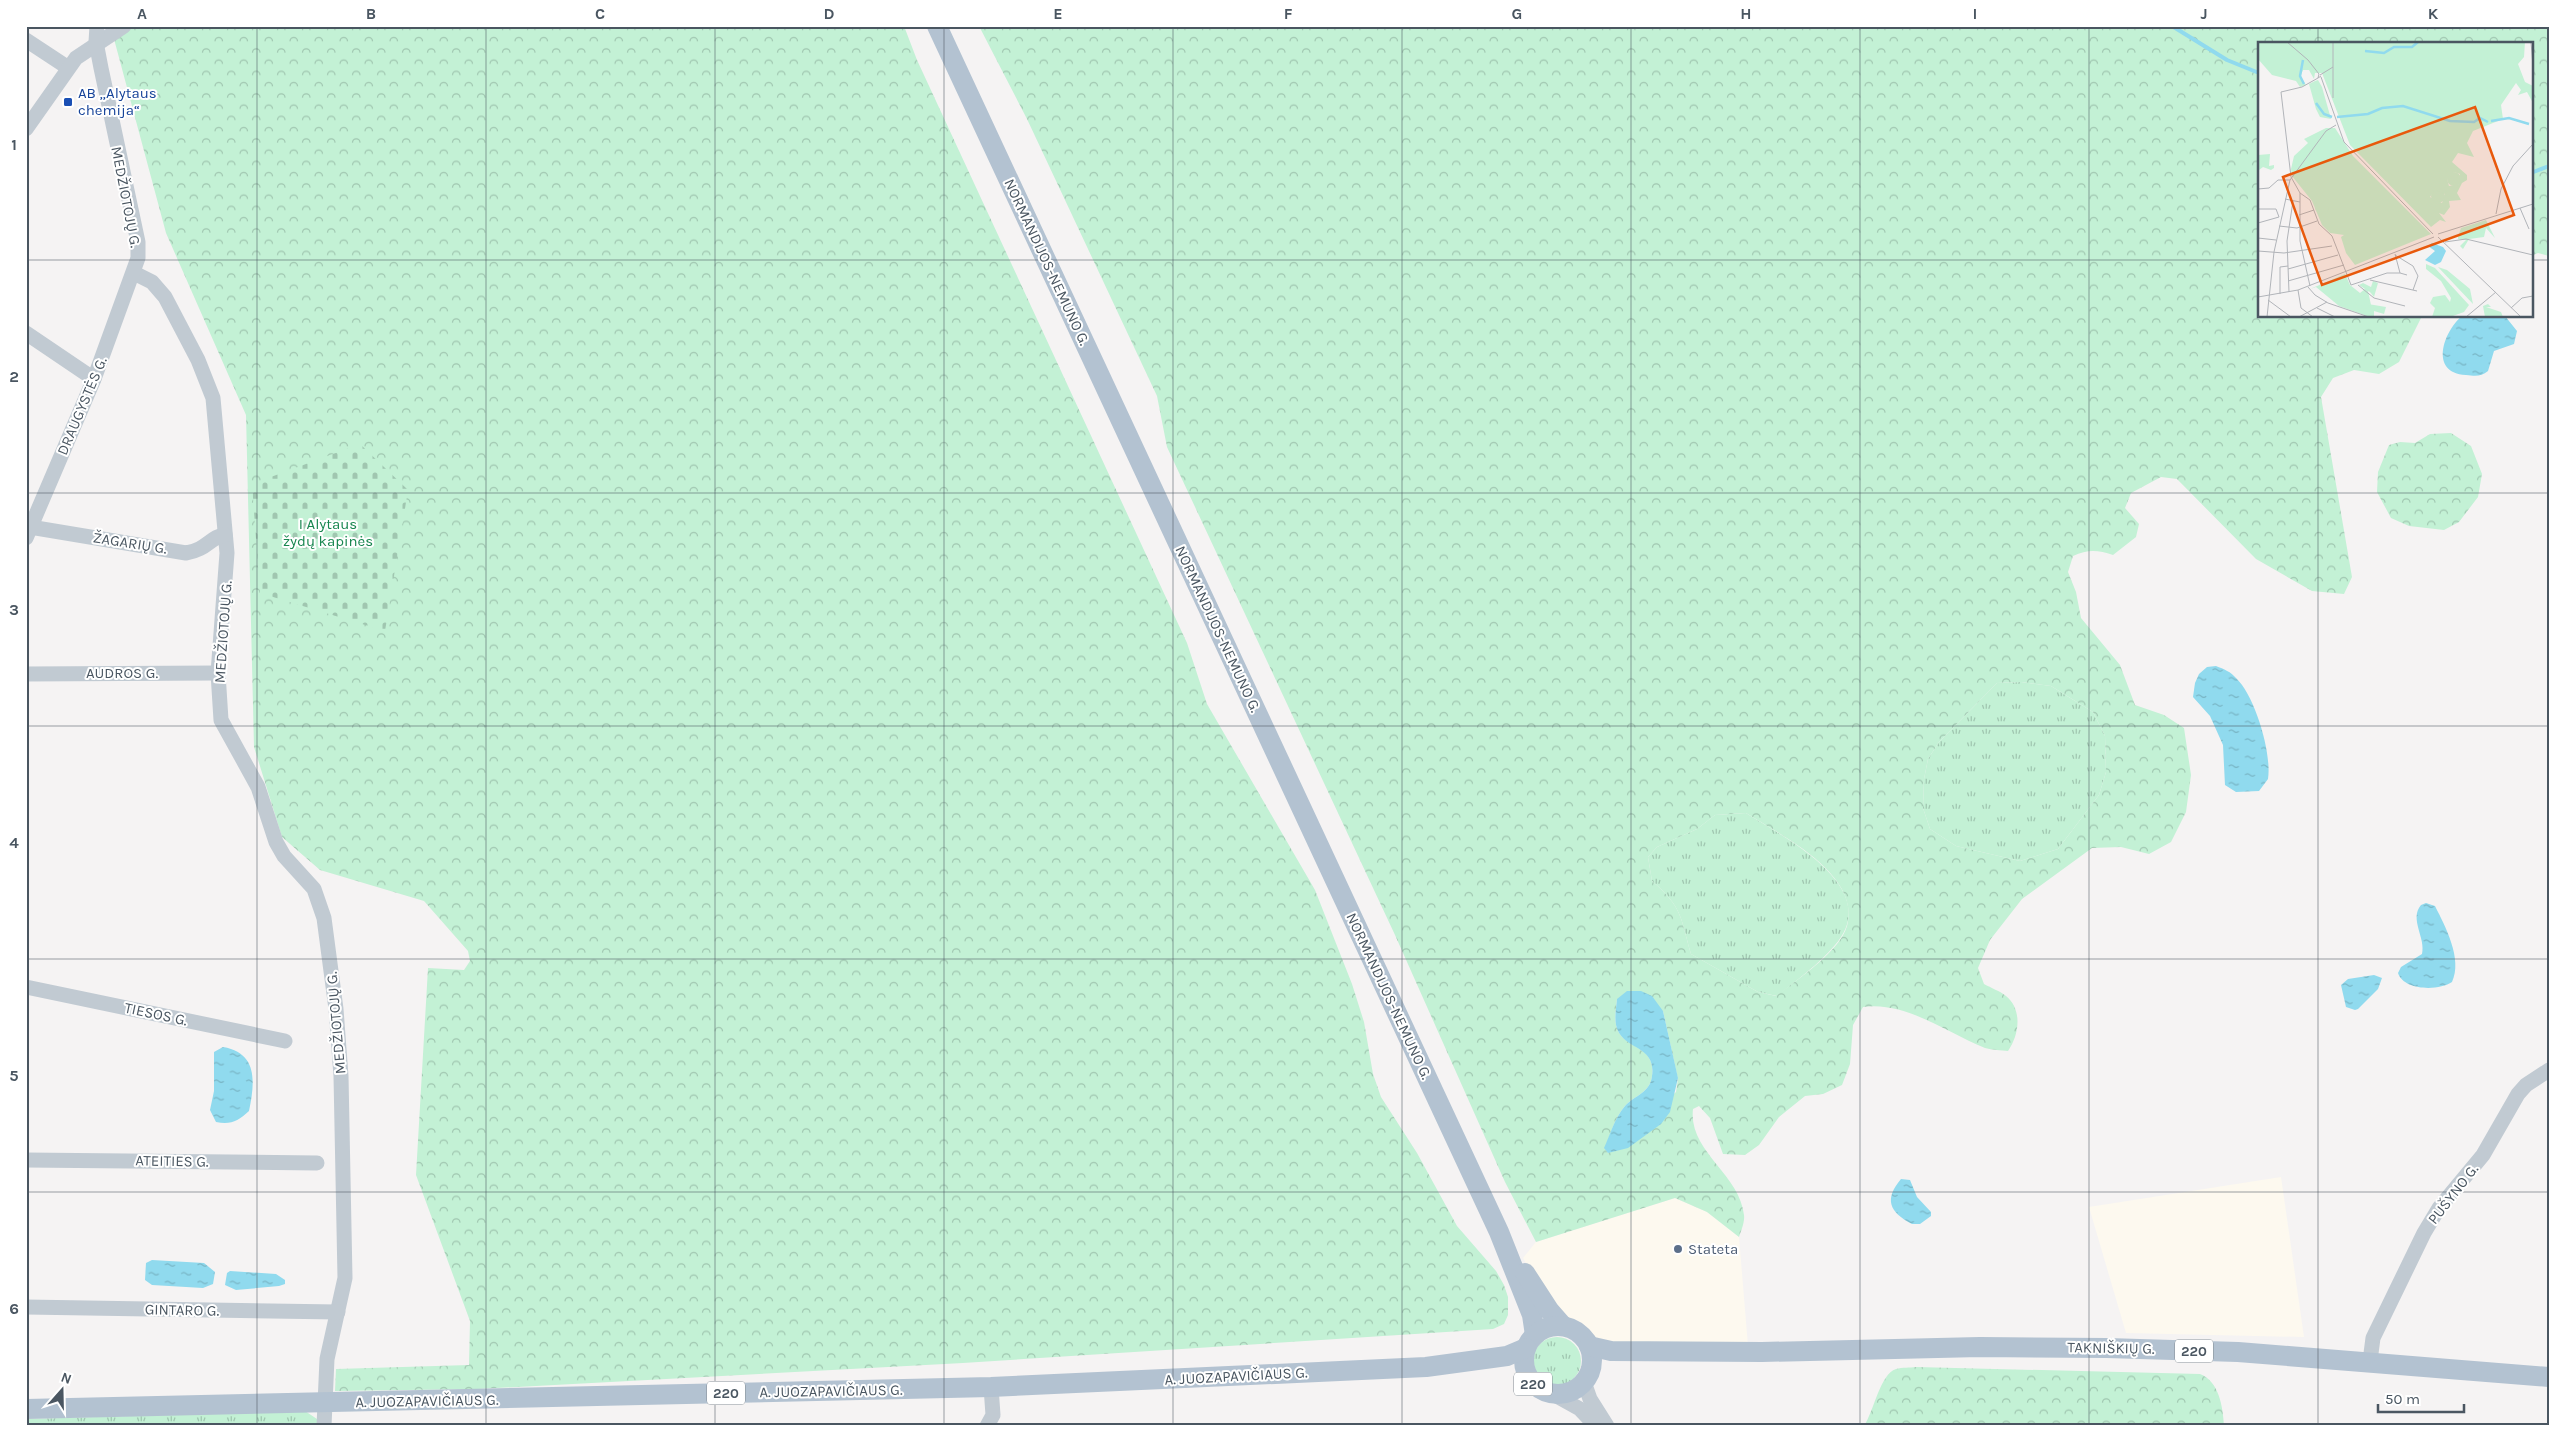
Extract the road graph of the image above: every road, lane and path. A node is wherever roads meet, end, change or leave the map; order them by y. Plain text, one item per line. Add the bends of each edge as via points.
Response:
1 (97, 26) edge
2 (124, 26) edge
3 (937, 26) edge
4 (26, 40) edge
5 (96, 42) junction
6 (67, 67) junction
7 (26, 129) edge
8 (134, 273) junction
9 (26, 333) edge
10 (94, 379) junction
11 (28, 532) edge
12 (225, 535) junction
13 (218, 673) junction
14 (26, 674) edge
15 (26, 987) edge
16 (285, 1041) dead end
17 (2549, 1070) edge
18 (26, 1160) edge
19 (318, 1162) dead end
20 (1499, 1232) junction
21 (26, 1307) edge
22 (338, 1312) junction
23 (1563, 1326) junction
24 (1530, 1342) junction
25 (1589, 1346) junction
26 (1762, 1352) junction
27 (2370, 1361) junction
28 (1426, 1367) junction
29 (1527, 1374) junction
30 (1587, 1377) junction
31 (2549, 1377) edge
32 (991, 1387) junction
33 (1553, 1394) junction
34 (324, 1403) junction
35 (26, 1409) edge
36 (993, 1422) edge
37 (324, 1426) edge
38 (1596, 1426) edge
39 (1607, 1426) edge

1 - 5 street, MEDŽIOTOJŲ G.
2 - 5 street
3 - 20 main road, NORMANDIJOS-NEMUNO G.
4 - 6 street
5 - 6 street
5 - 8 street, MEDŽIOTOJŲ G. via 138,242
6 - 7 street
8 - 10 street, DRAUGYSTĖS G.
8 - 12 street, MEDŽIOTOJŲ G. via 152,282 164,297 182,327 211,390
9 - 10 street
10 - 11 street, DRAUGYSTĖS G.
11 - 12 street, ŽAGARIŲ G. via 186,553 199,551 216,537
12 - 13 street, MEDŽIOTOJŲ G. via 227,574
13 - 14 street, AUDROS G.
13 - 22 street, MEDŽIOTOJŲ G. via 221,720 258,786 276,842 284,856 314,889 324,918 341,1076 345,1278
15 - 16 street, TIESOS G.
17 - 27 street, PUŠYNO G. via 2518,1094 2484,1155 2439,1208 2373,1338
18 - 19 street, ATEITIES G.
20 - 23 main road, NORMANDIJOS-NEMUNO G. via 1548,1310
20 - 24 main road, NORMANDIJOS-NEMUNO G. via 1532,1315
21 - 22 street, GINTARO G.
22 - 34 street, MEDŽIOTOJŲ G. via 327,1359
23 - 24 main road, 220 via 1548,1328
23 - 25 main road via 1574,1330
24 - 28 main road, A. JUOZAPAVIČIAUS G. / 220 via 1507,1356
24 - 29 main road, 220 via 1524,1361
25 - 26 main road, 220 via 1611,1351
25 - 30 main road via 1592,1359
26 - 27 main road, TAKNIŠKIŲ G. / 220 via 2106,1348
26 - 30 main road, 220 via 1689,1360 1610,1362 1600,1365
27 - 31 main road, TAKNIŠKIŲ G. / 220
28 - 29 main road, A. JUOZAPAVIČIAUS G. / 220 via 1507,1370
28 - 32 main road, A. JUOZAPAVIČIAUS G. / 220
29 - 33 main road, 220 via 1537,1387
30 - 33 main road, 220 via 1575,1390
30 - 39 street via 1590,1399
32 - 34 main road, A. JUOZAPAVIČIAUS G. / 220
32 - 36 street
33 - 38 street via 1580,1409
34 - 35 main road, A. JUOZAPAVIČIAUS G. / 220
34 - 37 street, MEDŽIOTOJŲ G.

